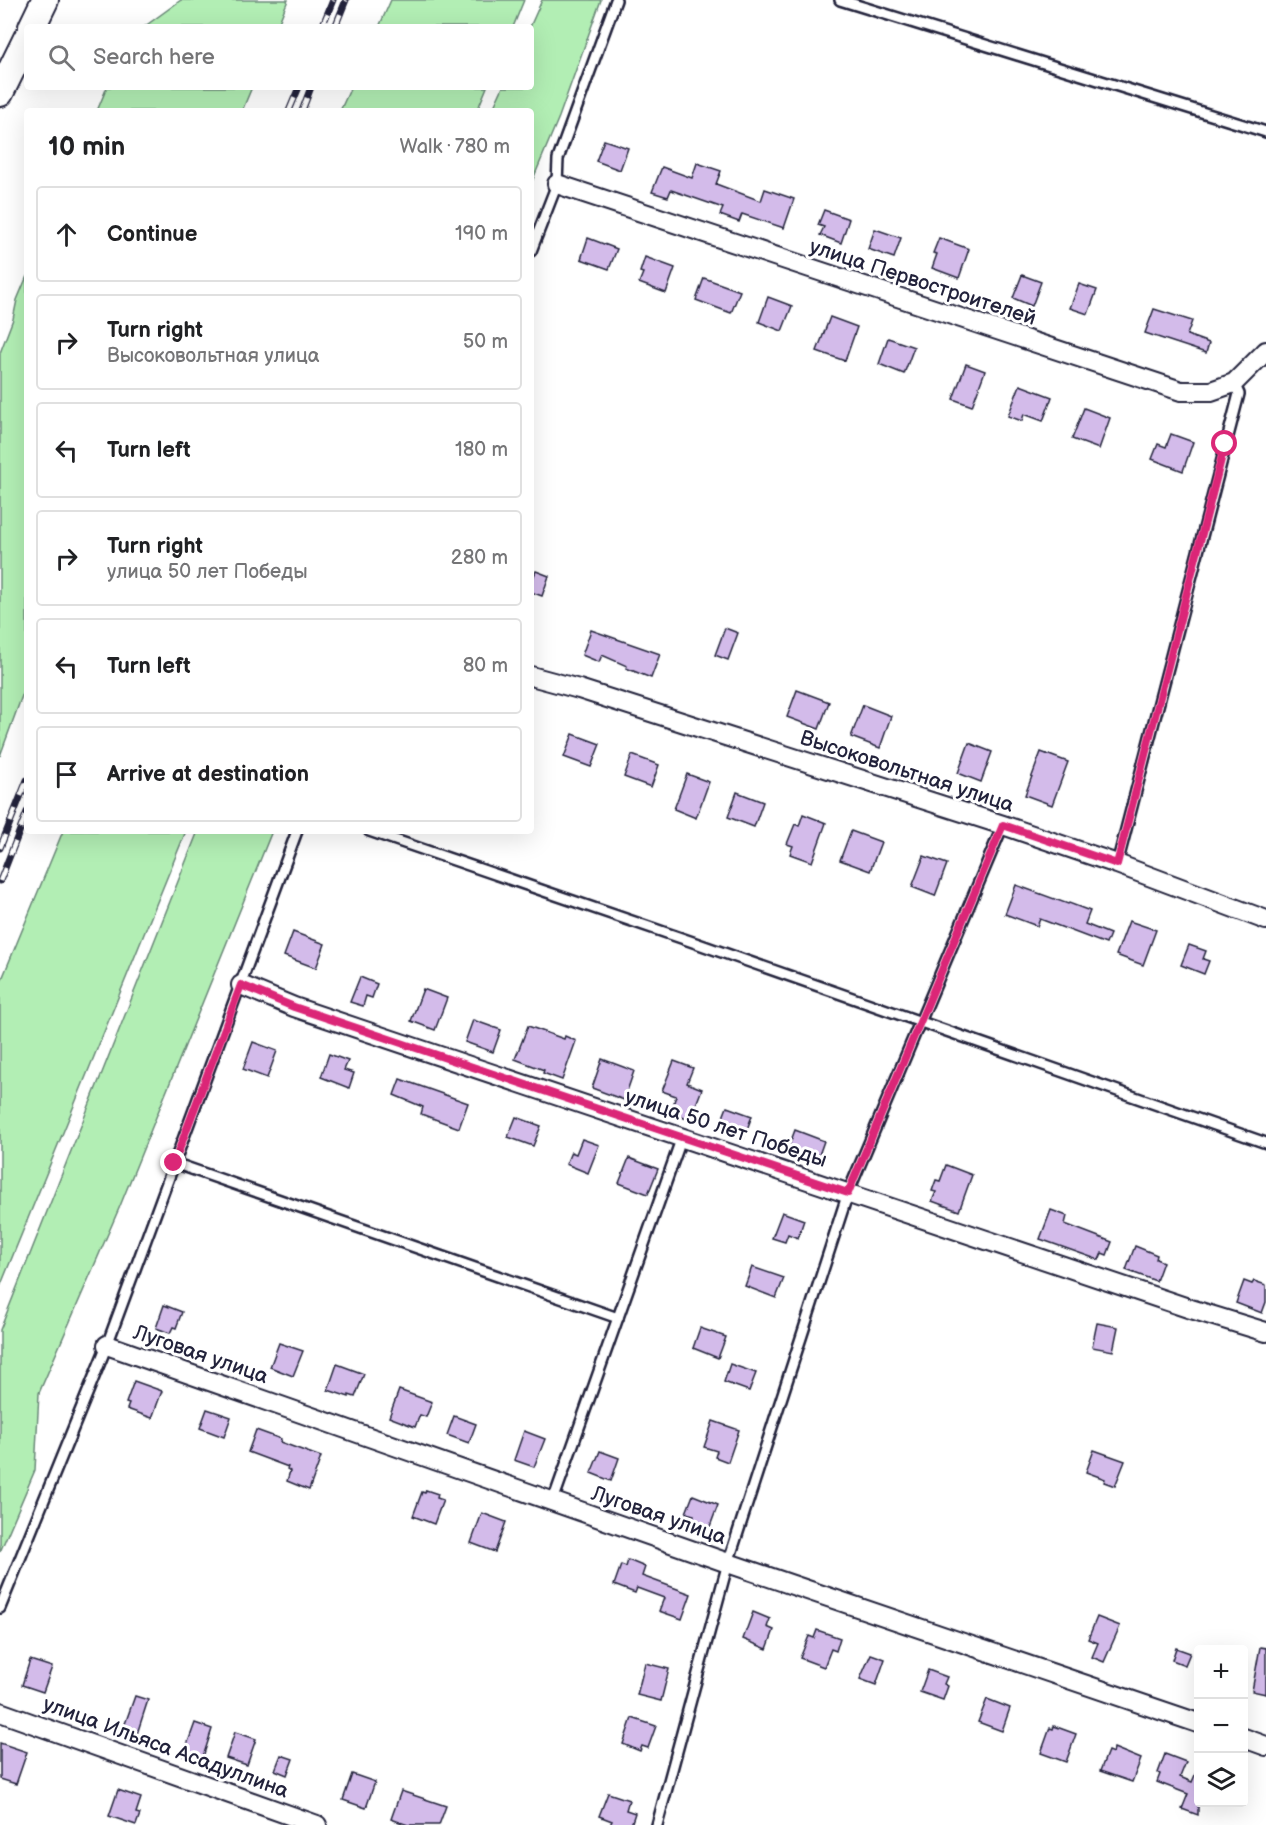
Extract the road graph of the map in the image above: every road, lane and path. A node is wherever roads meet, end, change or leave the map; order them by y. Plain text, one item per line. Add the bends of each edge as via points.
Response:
1 (45, 0) edge
2 (616, 0) edge
3 (840, 0) edge
4 (33, 24) edge
5 (24, 44) edge
6 (0, 93) edge
7 (1266, 132) edge
8 (558, 184) junction
9 (534, 244) edge
10 (1266, 351) edge
11 (1234, 383) junction
12 (534, 677) edge
13 (1003, 825) junction
14 (296, 834) edge
15 (378, 834) edge
16 (1117, 864) junction
17 (1266, 920) edge
18 (241, 985) junction
19 (920, 1022) junction
20 (682, 1137) junction
21 (1266, 1143) edge
22 (174, 1163) junction
23 (848, 1193) junction
24 (618, 1318) junction
25 (1266, 1332) edge
26 (106, 1345) junction
27 (553, 1502) junction
28 (728, 1563) junction
29 (0, 1608) edge
30 (0, 1712) edge
31 (1194, 1722) edge
32 (1248, 1739) edge
33 (1266, 1746) edge
34 (317, 1825) edge
35 (657, 1825) edge

1 - 4 main road
2 - 8 lane via 558,159
3 - 7 lane
5 - 6 main road
8 - 9 lane
8 - 11 street, улица Первостроителей via 1181,391 1211,391
10 - 11 street, улица Первостроителей
11 - 16 lane via 1239,394
12 - 13 street, Высоковольтная улица
13 - 16 street, Высоковольтная улица
13 - 19 lane
14 - 18 lane
15 - 19 lane
16 - 17 street, Высоковольтная улица
18 - 20 street, улица 50 лет Победы via 294,1007
18 - 22 lane
19 - 21 lane
19 - 23 lane
20 - 23 street, улица 50 лет Победы
20 - 24 lane
22 - 24 lane
22 - 26 lane
23 - 25 street, улица 50 лет Победы
23 - 28 lane
24 - 27 lane
26 - 27 street, Луговая улица
26 - 29 lane
27 - 28 street, Луговая улица
28 - 31 street, Луговая улица
28 - 35 lane
30 - 34 street, улица Ильяса Асадуллина
32 - 33 street

